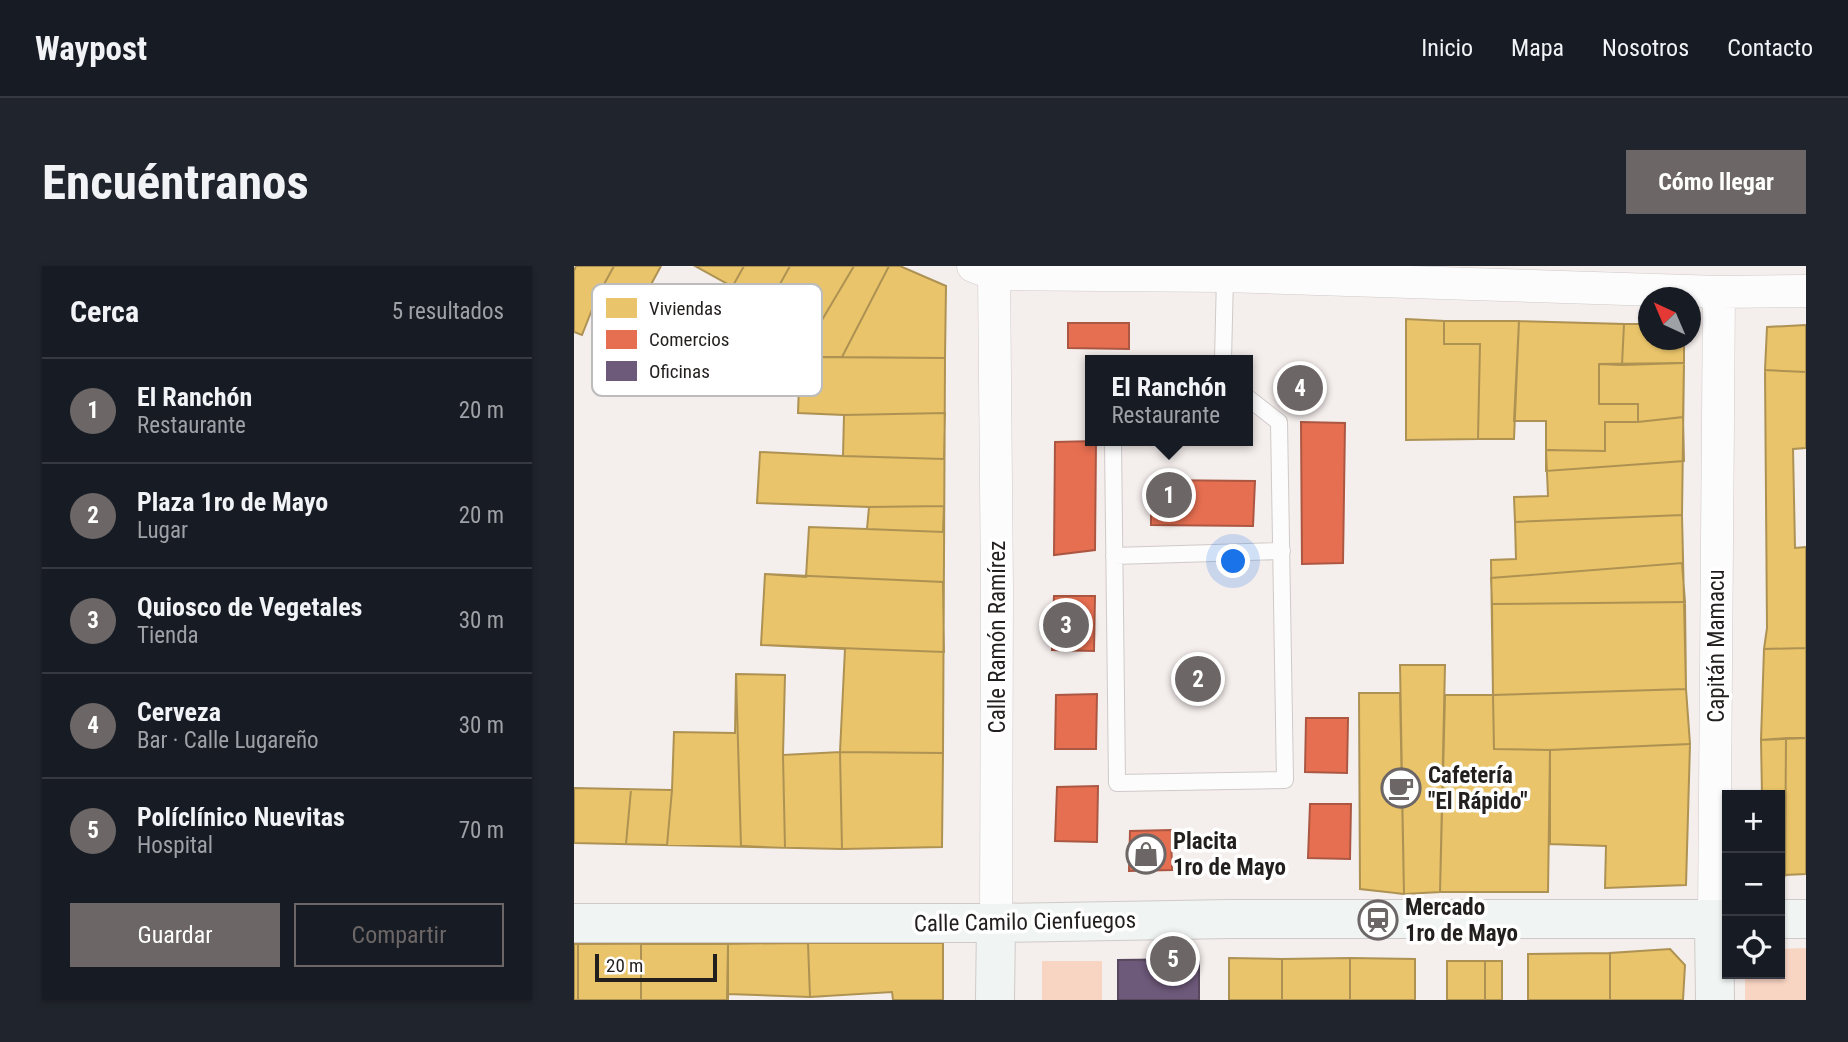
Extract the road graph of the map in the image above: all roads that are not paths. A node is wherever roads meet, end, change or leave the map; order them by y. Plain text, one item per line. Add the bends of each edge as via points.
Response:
1 (983, 270) edge
2 (1225, 276) junction
3 (1806, 291) edge
4 (1719, 292) junction
5 (1223, 355) edge
6 (1253, 402) edge
7 (1113, 446) edge
8 (1282, 551) junction
9 (1114, 556) junction
10 (1721, 919) edge
11 (1785, 919) edge
12 (1806, 919) edge
13 (574, 923) edge
14 (996, 923) junction
15 (995, 1000) edge
16 (1715, 1000) edge

1 - 2 street
1 - 14 street, Calle Ramón Ramírez via 997,589
2 - 4 street
2 - 5 lane
3 - 4 street
4 - 10 street, Capitán Mamacu
6 - 8 lane via 1279,422
7 - 9 lane
8 - 9 lane
8 - 9 lane via 1285,780 1117,783
10 - 14 main road, Calle Camilo Cienfuegos
10 - 16 main road, Capitán Mamacu
11 - 12 main road
13 - 14 main road, Calle Camilo Cienfuegos
14 - 15 main road, Calle Ramón Ramírez

